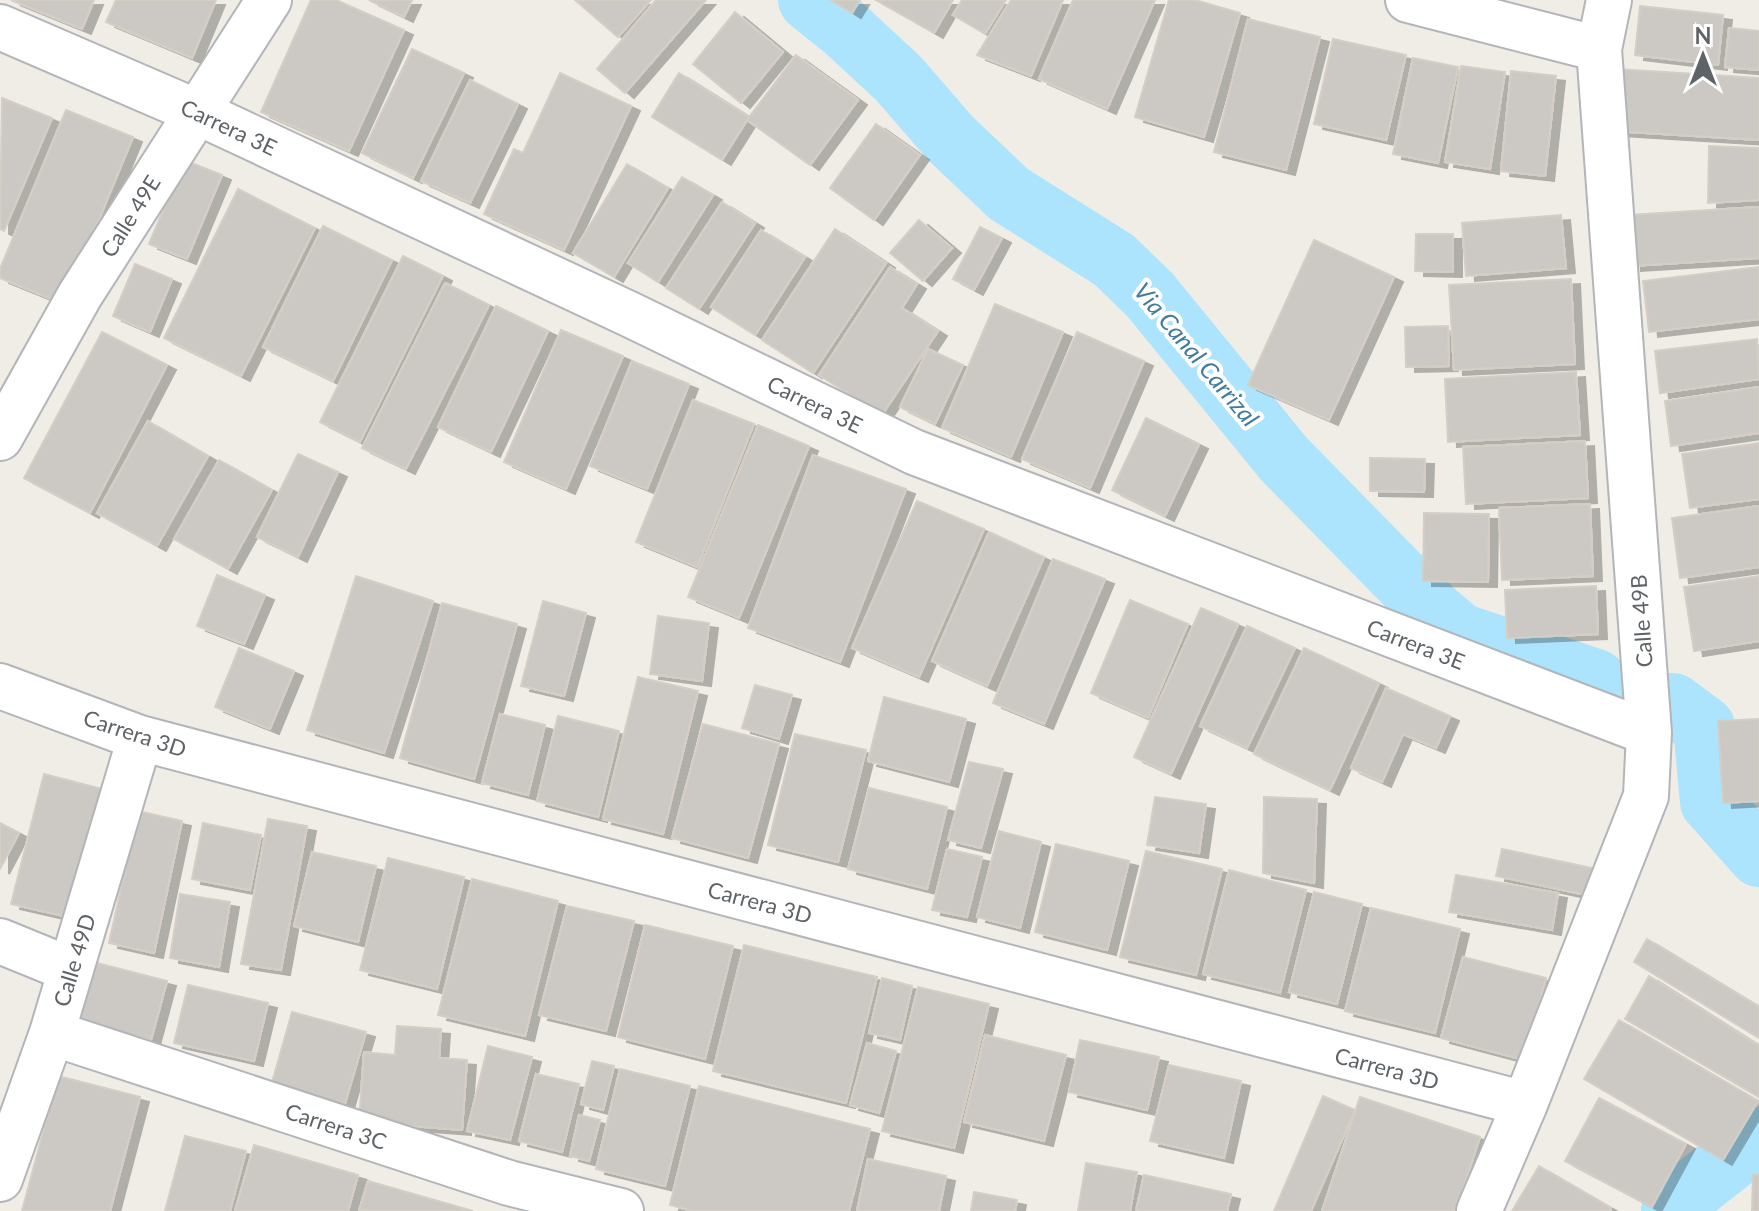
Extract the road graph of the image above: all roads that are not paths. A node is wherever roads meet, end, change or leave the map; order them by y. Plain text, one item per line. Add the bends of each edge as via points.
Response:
1 (269, 0) edge
2 (1408, 0) edge
3 (1609, 0) edge
4 (0, 27) edge
5 (1599, 49) junction
6 (197, 112) junction
7 (0, 438) edge
8 (0, 686) edge
9 (1649, 733) junction
10 (140, 738) junction
11 (0, 941) edge
12 (71, 970) junction
13 (52, 1033) junction
14 (1525, 1104) junction
15 (0, 1179) edge
16 (505, 1197) edge
17 (621, 1211) edge
18 (1479, 1211) edge

1 - 6 street, Calle 49E
2 - 5 street
3 - 5 street, Calle 49B
4 - 6 street, Carrera 3E
5 - 9 street, Calle 49B
6 - 7 street, Calle 49E via 80,295
6 - 9 street, Carrera 3E via 914,452
8 - 10 street, Carrera 3D
9 - 14 street, Calle 49B via 1646,796
10 - 12 street, Calle 49D
10 - 14 street, Carrera 3D
11 - 12 street
12 - 13 street, Calle 49D
13 - 15 street, Calle 49D
13 - 16 street, Carrera 3C
14 - 18 street, Calle 49B
16 - 17 street, Carrera 3C

